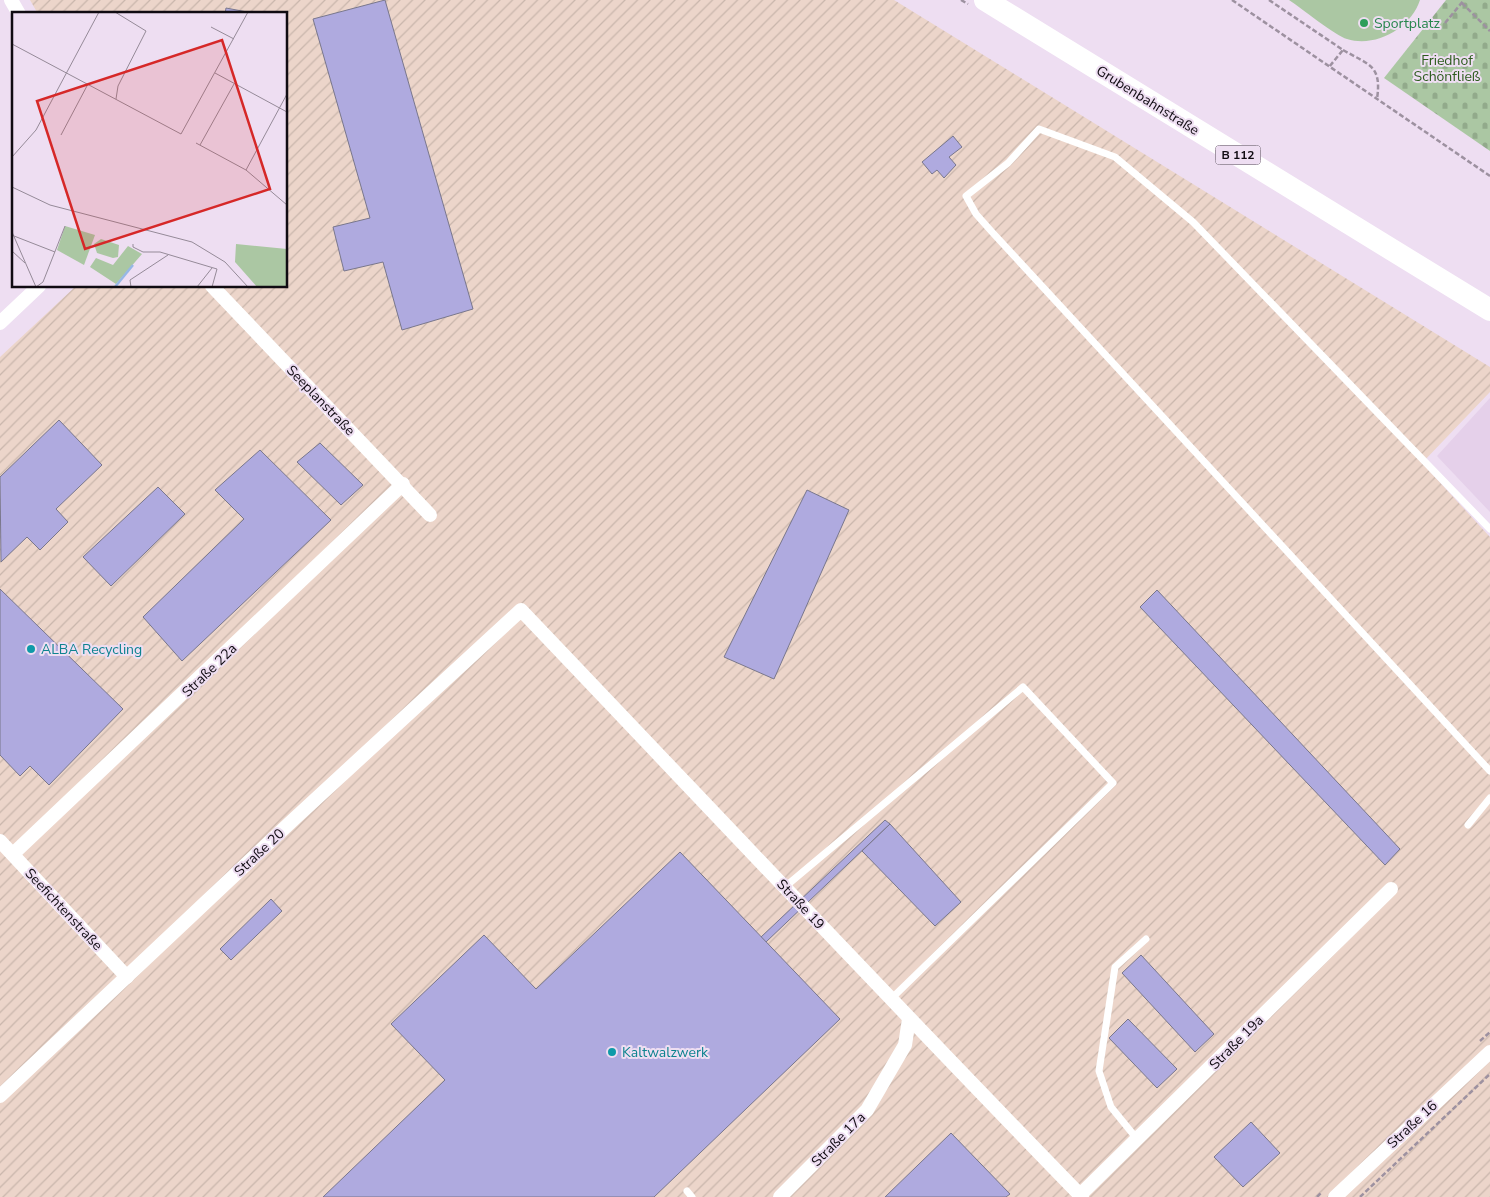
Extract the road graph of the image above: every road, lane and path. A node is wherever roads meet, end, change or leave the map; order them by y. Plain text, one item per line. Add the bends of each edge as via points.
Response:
1 (11, 0) edge
2 (985, 0) edge
3 (1232, 0) edge
4 (1269, 0) edge
5 (1463, 1) edge
6 (18, 12) edge
7 (1445, 23) dead end
8 (1490, 31) edge
9 (1343, 50) junction
10 (1329, 67) junction
11 (1377, 100) junction
12 (1490, 176) edge
13 (37, 288) edge
14 (214, 288) edge
15 (1490, 310) edge
16 (0, 323) edge
17 (403, 484) junction
18 (430, 514) dead end
19 (1490, 530) edge
20 (521, 610) joint
21 (1490, 771) edge
22 (1490, 798) edge
23 (1468, 825) dead end
24 (0, 841) edge
25 (13, 854) junction
26 (786, 886) junction
27 (1391, 889) dead end
28 (1146, 939) dead end
29 (127, 977) junction
30 (891, 999) junction
31 (909, 1019) junction
32 (1490, 1032) edge
33 (1484, 1038) dead end
34 (1490, 1052) edge
35 (1490, 1074) edge
36 (0, 1096) edge
37 (1137, 1139) junction
38 (1081, 1196) edge
39 (780, 1197) edge
40 (1335, 1197) edge
41 (1360, 1197) edge

1 - 6 street
2 - 15 main road, Grubenbahnstraße / B 112
3 - 10 path
4 - 9 path
5 - 7 path
5 - 8 path
9 - 10 path
9 - 11 path via 1378,73
10 - 11 path
11 - 12 path
13 - 16 street
14 - 17 street, Seeplanstraße
17 - 18 street, Seeplanstraße
17 - 25 street, Straße 22a
19 - 21 lane via 1193,222 1115,158 1039,129 1008,163 966,196 992,232
20 - 26 street, Straße 19
20 - 29 street, Straße 20
22 - 23 lane
24 - 25 street, Seefichtenstraße
25 - 29 street, Seefichtenstraße
26 - 30 street, Straße 19
26 - 30 lane via 1023,687 1113,783
27 - 37 street, Straße 19a
28 - 37 lane via 1115,967 1099,1070 1111,1107
29 - 36 street, Straße 20
30 - 31 street, Straße 19
31 - 38 street, Straße 19
31 - 39 street, Straße 17a via 905,1045 867,1110
32 - 33 path
34 - 40 street, Straße 16
35 - 41 path
37 - 38 street, Straße 19a

